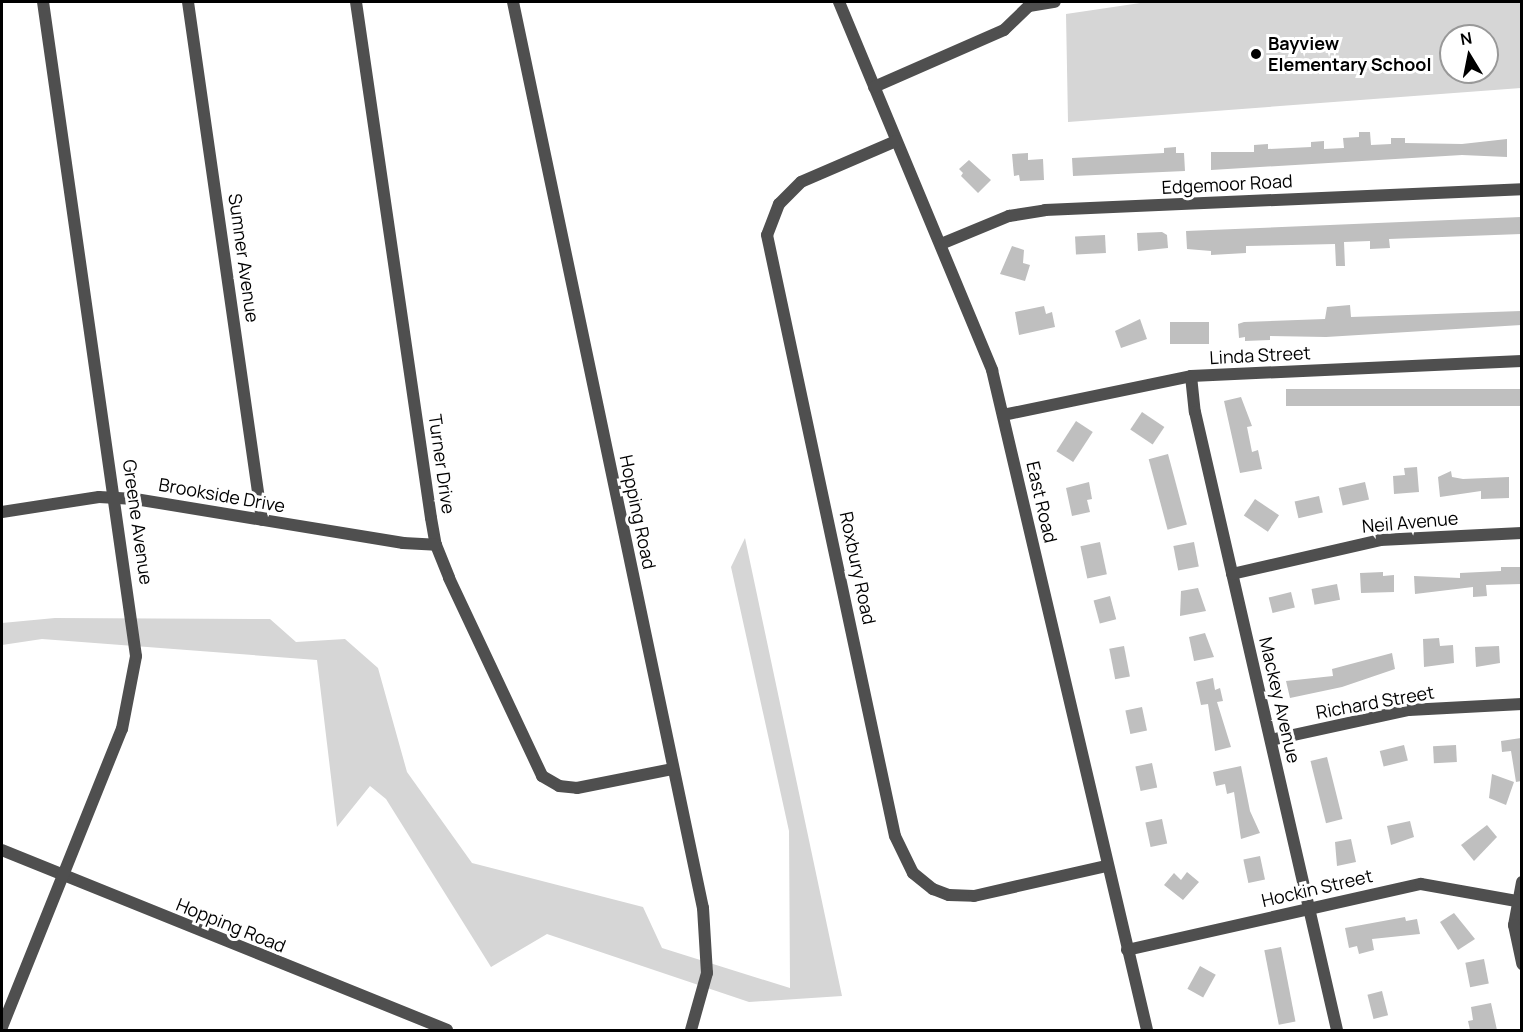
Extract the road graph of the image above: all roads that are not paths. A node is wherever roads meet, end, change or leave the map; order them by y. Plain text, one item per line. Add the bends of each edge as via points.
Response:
1 (43, 2) edge
2 (188, 2) edge
3 (356, 2) edge
4 (513, 2) edge
5 (839, 2) edge
6 (1055, 2) edge
7 (874, 87) junction
8 (896, 141) junction
9 (1521, 189) edge
10 (941, 244) junction
11 (1521, 361) edge
12 (1191, 376) junction
13 (1003, 415) junction
14 (116, 498) junction
15 (2, 512) edge
16 (262, 520) junction
17 (1521, 533) edge
18 (436, 545) junction
19 (1232, 574) junction
20 (1521, 704) edge
21 (1271, 740) junction
22 (673, 769) junction
23 (2, 850) edge
24 (1106, 866) junction
25 (63, 875) junction
26 (1521, 882) edge
27 (1516, 902) junction
28 (1309, 908) junction
29 (1127, 950) junction
30 (1521, 964) edge
31 (2, 1027) edge
32 (447, 1030) edge
33 (691, 1030) edge
34 (1146, 1030) edge
35 (1337, 1030) edge

1 - 14 street, Greene Avenue
2 - 16 street, Sumner Avenue
3 - 18 street, Turner Drive
4 - 22 street, Hopping Road
5 - 7 street, East Road
6 - 7 street via 1037,3 1004,30
7 - 8 street, East Road
8 - 10 street, East Road
8 - 24 street, Roxbury Road via 801,182 779,204 767,235 895,836 914,873 933,889 949,895 974,896
9 - 10 street, Edgemoor Road via 1045,210 1009,216
10 - 13 street, East Road via 992,370
11 - 12 street, Linda Street
12 - 13 street, Linda Street
12 - 19 street, Mackey Avenue via 1195,412
13 - 24 street, East Road
14 - 15 street, Brookside Drive
14 - 16 street, Brookside Drive
14 - 25 street, Greene Avenue via 136,634 133,683 122,729
16 - 18 street, Brookside Drive
17 - 19 street, Neil Avenue via 1380,540
18 - 22 street, Turner Drive via 542,776 559,786 577,788
19 - 21 street, Mackey Avenue
20 - 21 street, Richard Street via 1409,710
21 - 28 street, Mackey Avenue
22 - 33 street, Hopping Road via 703,908 708,952 703,992
23 - 25 street, Hopping Road
24 - 29 street, East Road
25 - 31 street, Greene Avenue
25 - 32 street, Hopping Road
26 - 27 street
27 - 28 street, Hockin Street via 1421,884
27 - 30 street via 1514,925
28 - 29 street, Hockin Street
28 - 35 street, Mackey Avenue
29 - 34 street, East Road

